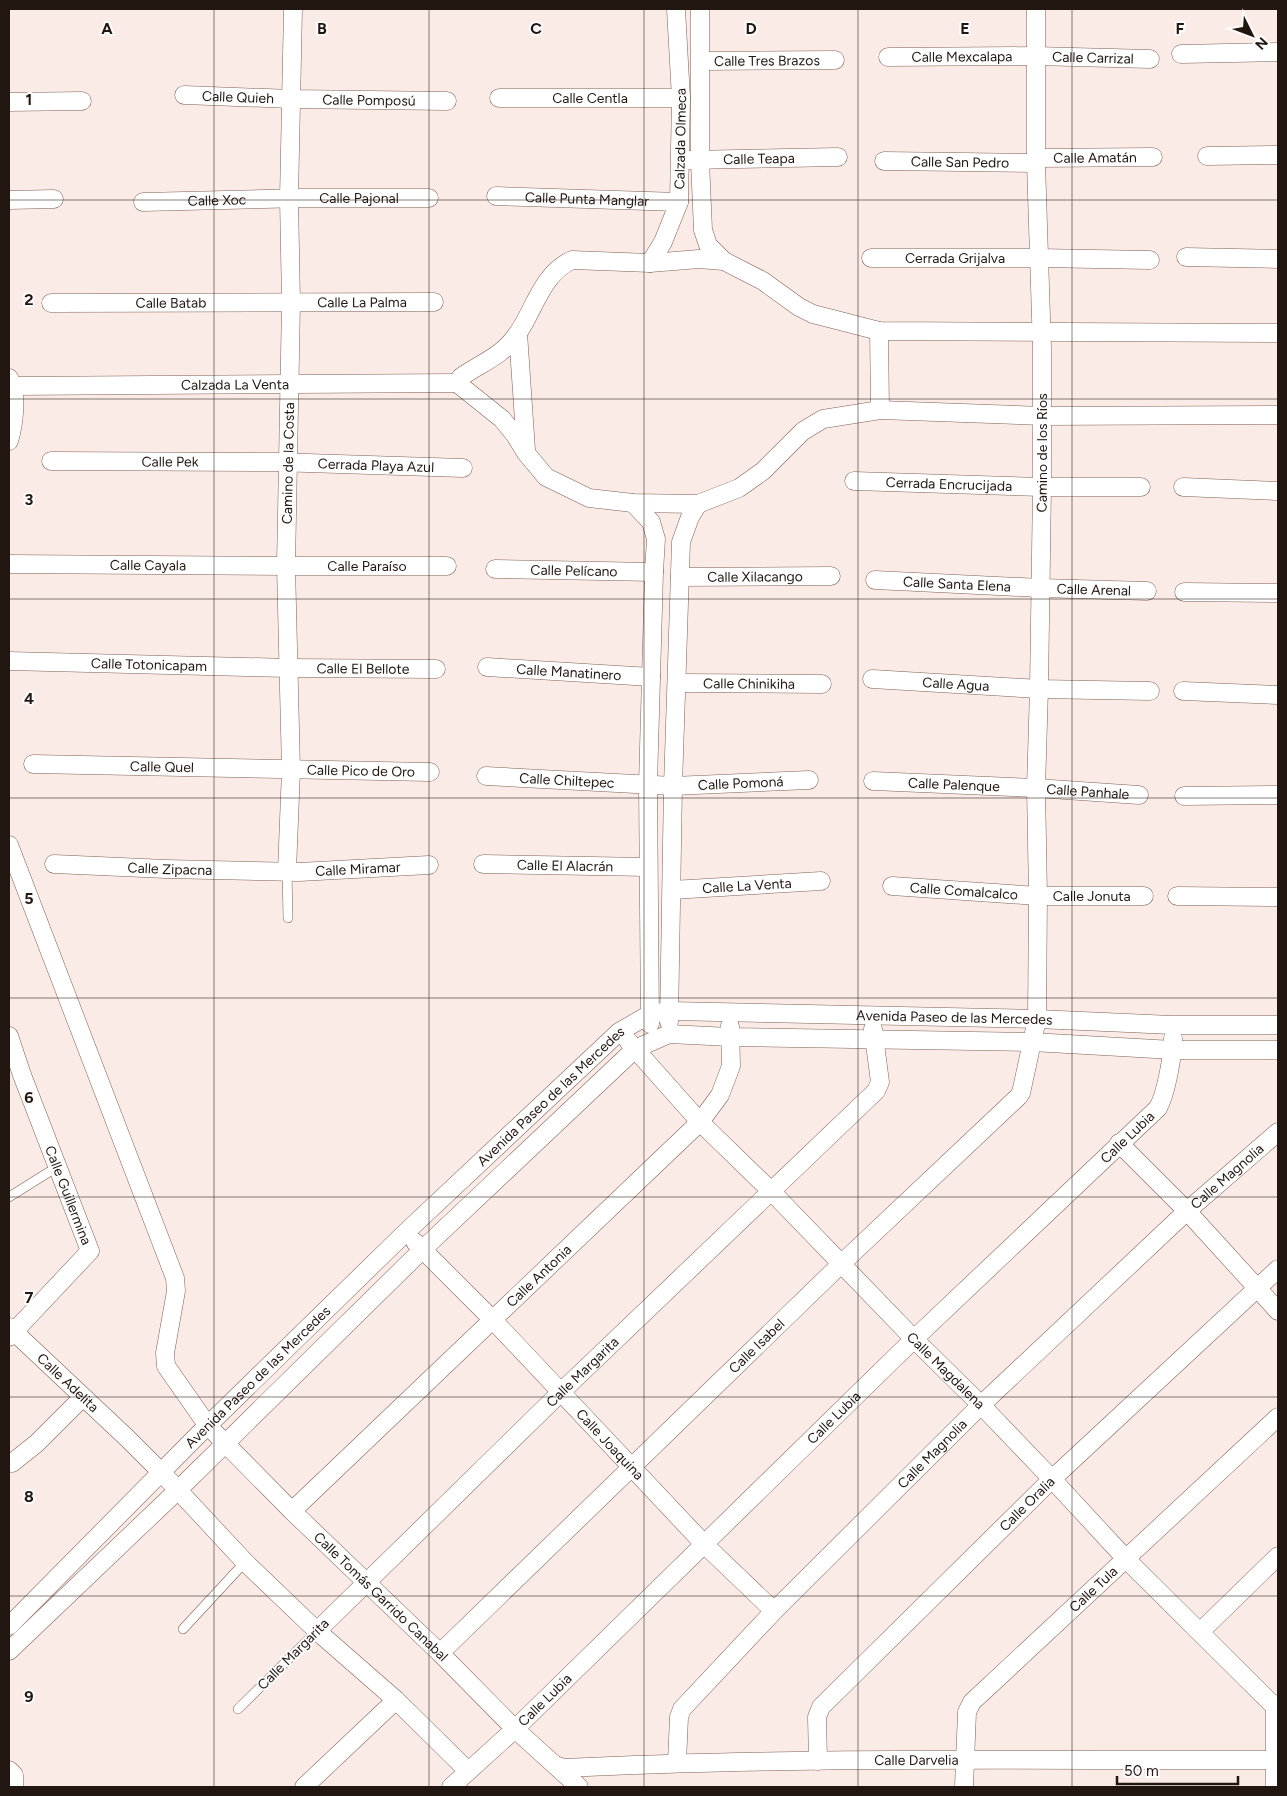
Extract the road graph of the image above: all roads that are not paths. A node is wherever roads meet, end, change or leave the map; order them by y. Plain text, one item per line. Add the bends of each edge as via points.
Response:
1 (293, 9) edge
2 (676, 9) edge
3 (700, 9) edge
4 (1036, 9) edge
5 (1278, 52) edge
6 (1180, 54) dead end
7 (1036, 56) junction
8 (888, 57) dead end
9 (1150, 59) dead end
10 (834, 60) dead end
11 (701, 61) junction
12 (184, 95) dead end
13 (499, 98) dead end
14 (681, 98) junction
15 (292, 99) junction
16 (82, 101) dead end
17 (447, 101) dead end
18 (9, 102) edge
19 (1278, 155) edge
20 (1207, 156) dead end
21 (838, 157) dead end
22 (1152, 157) dead end
23 (680, 160) junction
24 (700, 160) junction
25 (1036, 160) junction
26 (884, 161) dead end
27 (496, 196) dead end
28 (289, 198) junction
29 (429, 198) dead end
30 (54, 199) dead end
31 (9, 200) edge
32 (143, 202) dead end
33 (679, 202) junction
34 (1186, 257) dead end
35 (871, 258) dead end
36 (1039, 258) junction
37 (1278, 259) edge
38 (1150, 260) dead end
39 (724, 261) junction
40 (650, 263) junction
41 (434, 302) dead end
42 (51, 303) dead end
43 (291, 303) junction
44 (879, 331) junction
45 (1042, 332) junction
46 (518, 333) junction
47 (1278, 333) edge
48 (11, 382) edge
49 (458, 383) junction
50 (289, 385) junction
51 (880, 410) junction
52 (1278, 415) edge
53 (1042, 416) junction
54 (9, 441) edge
55 (526, 453) junction
56 (51, 462) dead end
57 (288, 462) junction
58 (463, 468) dead end
59 (854, 482) dead end
60 (1042, 487) junction
61 (1141, 487) dead end
62 (1183, 487) dead end
63 (1278, 491) edge
64 (633, 503) junction
65 (698, 504) junction
66 (9, 564) edge
67 (286, 566) junction
68 (447, 566) dead end
69 (495, 569) dead end
70 (654, 572) junction
71 (831, 576) dead end
72 (680, 577) junction
73 (875, 580) dead end
74 (1040, 588) junction
75 (1147, 591) dead end
76 (1184, 592) dead end
77 (1278, 593) edge
78 (9, 662) edge
79 (487, 667) dead end
80 (289, 668) junction
81 (436, 669) dead end
82 (651, 677) junction
83 (872, 679) dead end
84 (678, 683) junction
85 (822, 684) dead end
86 (1039, 689) junction
87 (1183, 690) dead end
88 (1150, 691) dead end
89 (1278, 695) edge
90 (33, 764) dead end
91 (291, 770) junction
92 (430, 772) dead end
93 (486, 776) dead end
94 (809, 780) dead end
95 (872, 781) dead end
96 (648, 784) junction
97 (673, 786) junction
98 (1036, 788) junction
99 (1139, 795) dead end
100 (1278, 795) edge
101 (1184, 796) dead end
102 (9, 845) edge
103 (54, 864) dead end
104 (429, 864) dead end
105 (483, 864) dead end
106 (648, 868) junction
107 (287, 871) junction
108 (821, 881) dead end
109 (892, 886) dead end
110 (672, 890) junction
111 (1038, 896) junction
112 (1144, 896) dead end
113 (1177, 896) dead end
114 (1278, 897) edge
115 (288, 918) dead end
116 (670, 1011) junction
117 (730, 1013) junction
118 (650, 1014) junction
119 (871, 1016) junction
120 (1036, 1019) junction
121 (1172, 1025) junction
122 (1278, 1025) edge
123 (619, 1032) junction
124 (669, 1034) junction
125 (9, 1036) edge
126 (730, 1037) junction
127 (874, 1039) junction
128 (650, 1041) junction
129 (1032, 1042) junction
130 (635, 1048) junction
131 (1173, 1050) junction
132 (1278, 1050) edge
133 (15, 1078) edge
134 (700, 1122) junction
135 (1278, 1132) edge
136 (1119, 1143) junction
137 (57, 1167) junction
138 (771, 1191) junction
139 (9, 1197) edge
140 (1187, 1211) junction
141 (405, 1233) junction
142 (422, 1250) junction
143 (841, 1264) junction
144 (1278, 1269) edge
145 (1258, 1289) junction
146 (1278, 1311) edge
147 (492, 1319) junction
148 (10, 1332) edge
149 (914, 1339) junction
150 (560, 1393) junction
151 (82, 1398) junction
152 (981, 1406) junction
153 (1278, 1417) edge
154 (208, 1426) junction
155 (226, 1444) junction
156 (12, 1463) dead end
157 (633, 1467) junction
158 (162, 1472) junction
159 (1052, 1479) junction
160 (178, 1490) junction
161 (292, 1511) junction
162 (705, 1545) junction
163 (1278, 1556) edge
164 (1126, 1559) junction
165 (245, 1562) junction
166 (366, 1582) junction
167 (774, 1610) junction
168 (9, 1626) edge
169 (183, 1628) dead end
170 (317, 1631) junction
171 (1200, 1632) junction
172 (9, 1652) edge
173 (440, 1653) junction
174 (396, 1700) junction
175 (1277, 1705) edge
176 (238, 1709) dead end
177 (514, 1729) junction
178 (964, 1759) junction
179 (1276, 1760) edge
180 (818, 1761) junction
181 (677, 1762) junction
182 (555, 1765) junction
183 (468, 1771) junction
184 (304, 1787) edge
185 (451, 1787) edge
186 (579, 1787) edge
187 (964, 1787) edge
188 (1275, 1787) edge

1 - 15 street, Camino de la Costa
2 - 14 street, Calzada Olmeca
3 - 11 street
4 - 7 street, Camino de los Ríos
5 - 6 street
7 - 8 street, Calle Mexcalapa
7 - 9 street, Calle Carrizal
7 - 25 street, Camino de los Ríos
10 - 11 street, Calle Tres Brazos
11 - 24 street
12 - 15 street, Calle Quieh
13 - 14 street, Calle Centla
14 - 23 street, Calzada Olmeca
15 - 17 street, Calle Pomposú
15 - 28 street, Camino de la Costa
16 - 18 street
19 - 20 street
21 - 24 street, Calle Teapa
22 - 25 street, Calle Amatán
23 - 24 street, Calle Teapa
23 - 33 street, Calzada Olmeca
24 - 39 street via 703,230 708,245
25 - 26 street, Calle San Pedro
25 - 36 street, Camino de los Ríos
27 - 33 street, Calle Punta Manglar
28 - 29 street, Calle Pajonal
28 - 32 street, Calle Xoc
28 - 43 street, Camino de la Costa
30 - 31 street
33 - 40 street, Calzada Olmeca
34 - 37 street
35 - 36 street, Cerrada Grijalva
36 - 38 street, Cerrada Grijalva
36 - 45 street, Camino de los Ríos
39 - 40 street via 699,259
39 - 44 street via 756,276 813,314
40 - 46 street via 572,260 561,265 550,276
41 - 43 street, Calle La Palma
42 - 43 street, Calle Batab
43 - 50 street, Camino de la Costa
44 - 45 street
44 - 51 street
45 - 47 street
45 - 53 street, Camino de los Ríos
46 - 49 street via 497,356 461,377
46 - 55 street
48 - 50 street, Calzada La Venta
48 - 54 street via 13,428
49 - 50 street, Calzada La Venta
49 - 55 street via 502,419
50 - 57 street, Camino de la Costa
51 - 53 street
51 - 65 street via 824,418 802,431 763,471 739,488
52 - 53 street
53 - 60 street, Camino de los Ríos
55 - 64 street via 546,477 589,498
56 - 57 street, Calle Pek
57 - 58 street, Cerrada Playa Azul
57 - 67 street, Camino de la Costa
59 - 60 street, Cerrada Encrucijada
60 - 61 street, Cerrada Encrucijada
60 - 74 street, Camino de los Ríos
62 - 63 street
64 - 65 street
64 - 70 street via 651,522 656,539
65 - 72 street via 681,542
66 - 67 street, Calle Cayala
67 - 68 street, Calle Paraíso
67 - 80 street, Camino de la Costa
69 - 70 street, Calle Pelícano
70 - 82 street
71 - 72 street, Calle Xilacango
72 - 84 street
73 - 74 street, Calle Santa Elena
74 - 75 street, Calle Arenal
74 - 86 street, Camino de los Ríos
76 - 77 street
78 - 80 street, Calle Totonicapam
79 - 82 street, Calle Manatinero
80 - 81 street, Calle El Bellote
80 - 91 street, Camino de la Costa
82 - 96 street
83 - 86 street, Calle Agua
84 - 85 street, Calle Chinikiha
84 - 97 street
86 - 88 street, Calle Agua
86 - 98 street, Camino de los Ríos
87 - 89 street
90 - 91 street, Calle Quel
91 - 92 street, Calle Pico de Oro
91 - 107 street, Camino de la Costa
93 - 96 street, Calle Chiltepec
94 - 97 street, Calle Pomoná
95 - 98 street, Calle Palenque
96 - 97 street, Calle Chiltepec
96 - 106 street
97 - 110 street
98 - 99 street, Calle Panhale
98 - 111 street, Camino de los Ríos
100 - 101 street
102 - 154 street, Calle Tomás Garrido Canabal via 175,1278 166,1366
103 - 107 street, Calle Zipacna
104 - 107 street, Calle Miramar
105 - 106 street, Calle El Alacrán
106 - 118 street
107 - 115 lane, Camino de la Costa
108 - 110 street, Calle La Venta
109 - 111 street, Calle Comalcalco
110 - 116 street
111 - 112 street, Calle Jonuta
111 - 120 street, Camino de los Ríos
113 - 114 street
116 - 117 street, Avenida Paseo de las Mercedes
116 - 118 street, Avenida Paseo de las Mercedes
116 - 124 street
117 - 119 street, Avenida Paseo de las Mercedes
117 - 126 street, Calle Antonia
118 - 123 street, Avenida Paseo de las Mercedes
118 - 128 street
119 - 120 street, Avenida Paseo de las Mercedes
119 - 127 street, Calle Margarita
120 - 121 street, Avenida Paseo de las Mercedes
120 - 129 street, Calle Isabel
121 - 122 street, Avenida Paseo de las Mercedes
121 - 131 street, Calle Lubia
123 - 130 street, Calle Magdalena
123 - 141 street, Avenida Paseo de las Mercedes
124 - 126 street, Avenida Paseo de las Mercedes
124 - 128 street, Avenida Paseo de las Mercedes
125 - 133 street, Calle Guillermina
126 - 127 street, Avenida Paseo de las Mercedes
126 - 134 street, Calle Antonia via 731,1066 720,1095
127 - 129 street, Avenida Paseo de las Mercedes
127 - 138 street, Calle Margarita via 880,1082 876,1091
128 - 130 street, Avenida Paseo de las Mercedes
129 - 131 street, Avenida Paseo de las Mercedes
129 - 143 street, Calle Isabel via 1018,1098
130 - 134 street, Calle Magdalena
130 - 142 street, Avenida Paseo de las Mercedes
131 - 132 street, Avenida Paseo de las Mercedes
131 - 136 street, Calle Lubia via 1158,1108
133 - 137 street, Calle Guillermina
134 - 138 street, Calle Magdalena
134 - 147 street, Calle Antonia
135 - 140 street, Calle Magnolia
136 - 140 street
136 - 149 street, Calle Lubia
137 - 139 lane
137 - 148 street, Calle Guillermina via 90,1250
138 - 143 street, Calle Magdalena
138 - 150 street, Calle Margarita
140 - 145 street
140 - 152 street, Calle Magnolia
141 - 142 street, Calle Joaquina
141 - 154 street, Avenida Paseo de las Mercedes
142 - 147 street, Calle Joaquina
142 - 155 street, Avenida Paseo de las Mercedes
143 - 149 street, Calle Magdalena
143 - 157 street, Calle Isabel
144 - 145 street, Calle Oralia
145 - 146 street
145 - 159 street, Calle Oralia
147 - 150 street, Calle Joaquina
147 - 161 street, Calle Antonia
148 - 151 street, Calle Adelita
149 - 152 street, Calle Magdalena
149 - 162 street, Calle Lubia
150 - 157 street, Calle Joaquina
150 - 166 street, Calle Margarita
151 - 156 street
151 - 158 street, Calle Adelita
152 - 159 street, Calle Magdalena
152 - 167 street, Calle Magnolia
153 - 164 street, Calle Tula
154 - 155 street, Calle Tomás Garrido Canabal
154 - 158 street, Avenida Paseo de las Mercedes
155 - 160 street, Avenida Paseo de las Mercedes
155 - 161 street, Calle Tomás Garrido Canabal
157 - 162 street, Calle Joaquina
157 - 173 street, Calle Isabel
158 - 160 street
158 - 168 street, Avenida Paseo de las Mercedes
159 - 164 street, Calle Magdalena
159 - 180 street, Calle Oralia via 821,1707 817,1717
160 - 165 street
160 - 172 street, Avenida Paseo de las Mercedes
161 - 166 street, Calle Tomás Garrido Canabal
162 - 167 street, Calle Joaquina
162 - 177 street, Calle Lubia
163 - 171 street
164 - 171 street, Calle Magdalena
164 - 178 street, Calle Tula via 972,1702 967,1712
165 - 169 lane
165 - 170 street
166 - 170 street, Calle Margarita
166 - 173 street, Calle Tomás Garrido Canabal
167 - 181 street, Calle Magnolia via 682,1709
170 - 174 street
170 - 176 lane, Calle Margarita
171 - 175 street, Calle Magdalena
173 - 177 street, Calle Tomás Garrido Canabal
174 - 183 street
174 - 184 street
175 - 179 street
177 - 182 street, Calle Tomás Garrido Canabal
177 - 183 street, Calle Lubia
178 - 179 street, Calle Darvelia
178 - 180 street, Calle Darvelia
178 - 187 street, Calle Tula
179 - 188 street
180 - 181 street, Calle Darvelia
181 - 182 street, Calle Darvelia via 564,1768
182 - 186 street, Calle Tomás Garrido Canabal
183 - 185 street, Calle Lubia

